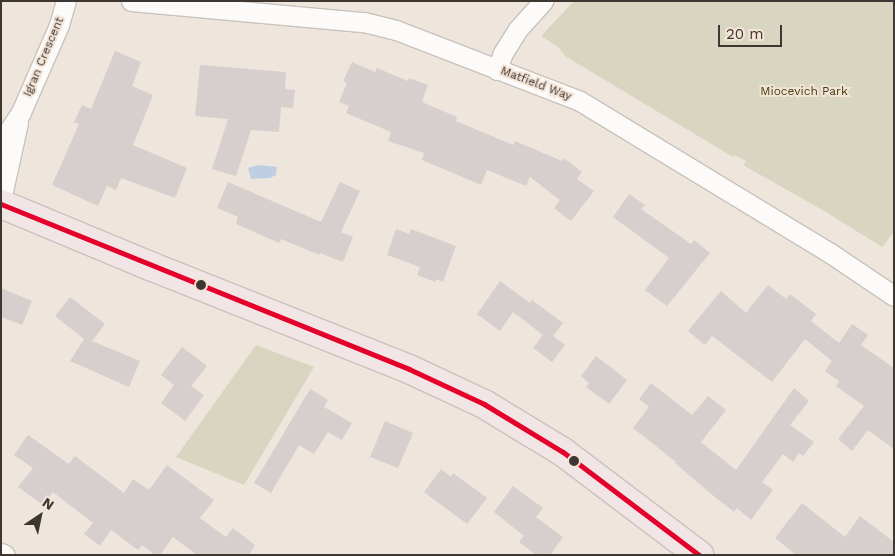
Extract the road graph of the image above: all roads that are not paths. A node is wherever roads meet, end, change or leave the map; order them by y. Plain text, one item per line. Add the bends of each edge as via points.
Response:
1 (66, 1) edge
2 (131, 1) edge
3 (543, 1) edge
4 (497, 70) junction
5 (20, 112) junction
6 (1, 142) edge
7 (1, 202) edge
8 (894, 296) edge
9 (1, 553) edge
10 (5, 555) edge
11 (699, 555) edge

1 - 5 street, Igran Crescent via 59,25
2 - 4 street, Matfield Way via 364,22 396,30
3 - 4 street via 518,29
4 - 8 street, Matfield Way via 594,108
5 - 6 street, Igran Crescent
5 - 7 street, Igran Crescent
7 - 11 main road via 484,404 563,452
9 - 10 street

